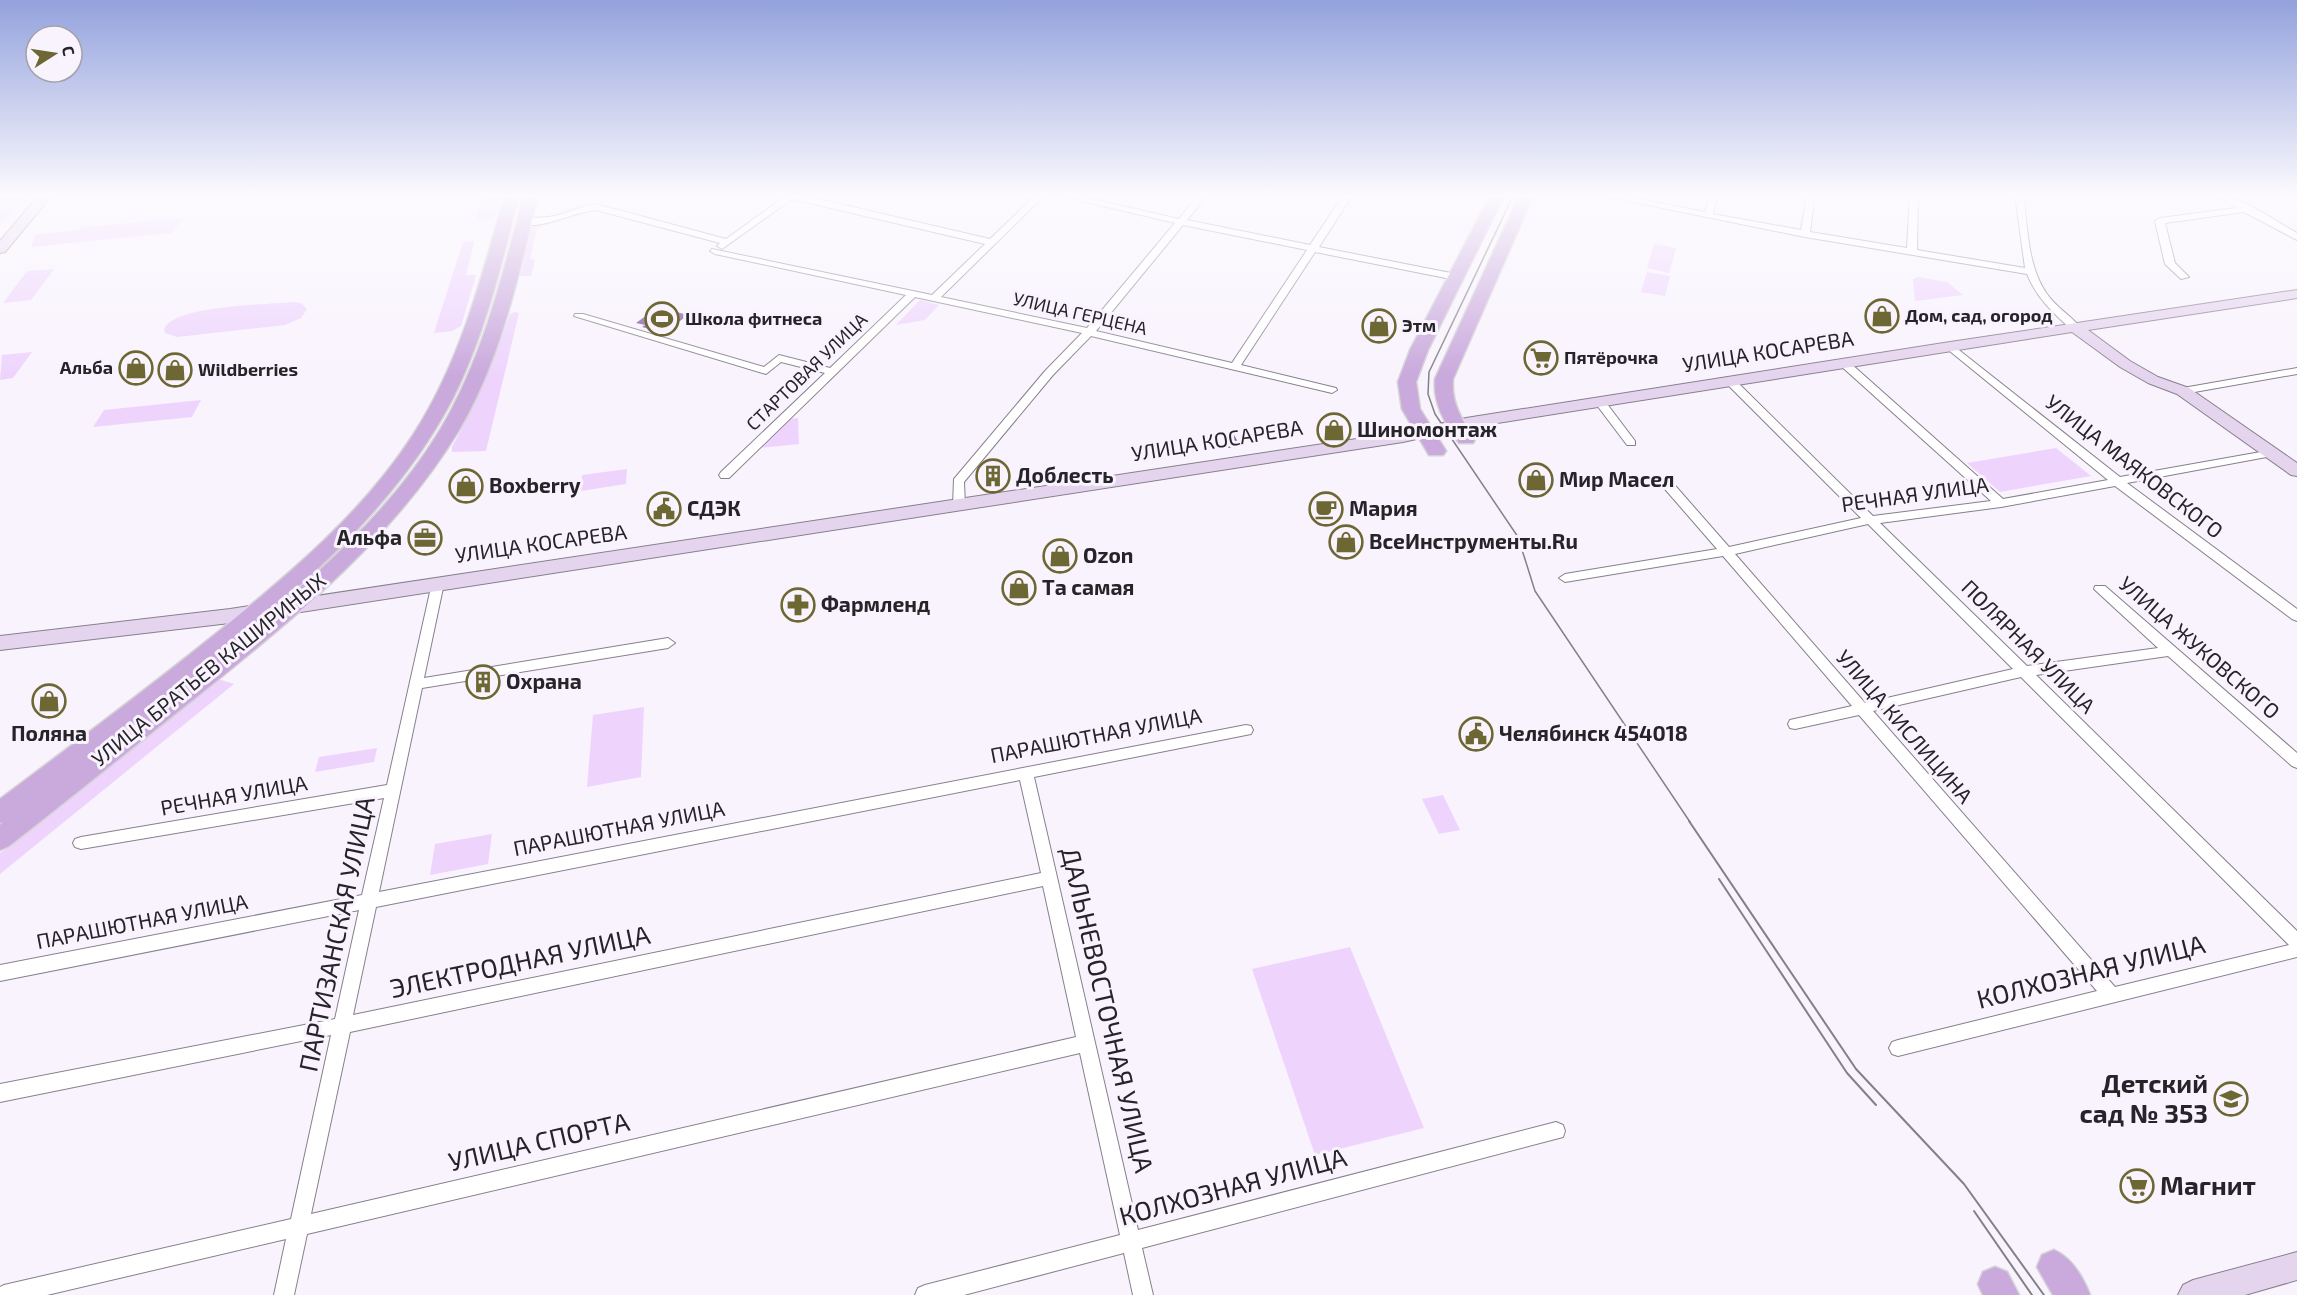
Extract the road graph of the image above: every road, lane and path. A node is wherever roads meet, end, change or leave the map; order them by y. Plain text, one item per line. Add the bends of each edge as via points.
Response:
1 (494, 254) edge
2 (515, 254) edge
3 (731, 254) edge
4 (978, 254) edge
5 (1155, 254) edge
6 (1310, 254) edge
7 (1346, 254) edge
8 (1467, 254) edge
9 (1500, 254) edge
10 (1926, 254) edge
11 (2028, 254) edge
12 (2168, 254) edge
13 (2031, 272) junction
14 (1456, 277) junction
15 (2184, 278) dead end
16 (913, 294) junction
17 (2297, 294) edge
18 (934, 298) junction
19 (579, 316) dead end
20 (2075, 327) junction
21 (1089, 332) junction
22 (1950, 346) junction
23 (1845, 364) junction
24 (1234, 367) junction
25 (2297, 371) edge
26 (833, 372) junction
27 (1730, 381) junction
28 (1332, 390) dead end
29 (2182, 391) junction
30 (1600, 402) junction
31 (1461, 432) junction
32 (1423, 433) junction
33 (1631, 443) dead end
34 (1436, 452) dead end
35 (2272, 453) junction
36 (2297, 471) edge
37 (725, 475) dead end
38 (2118, 482) junction
39 (1668, 485) dead end
40 (2001, 503) junction
41 (959, 506) junction
42 (1870, 520) junction
43 (1725, 552) junction
44 (1564, 578) dead end
45 (438, 584) junction
46 (2100, 590) dead end
47 (292, 605) junction
48 (258, 611) junction
49 (2297, 616) edge
50 (0, 643) edge
51 (668, 643) dead end
52 (2170, 651) junction
53 (2023, 672) junction
54 (417, 684) junction
55 (1861, 710) junction
56 (1795, 724) dead end
57 (1246, 730) dead end
58 (2297, 762) edge
59 (1026, 773) junction
60 (394, 790) junction
61 (0, 813) edge
62 (0, 839) edge
63 (81, 843) dead end
64 (1050, 878) junction
65 (370, 901) junction
66 (2297, 942) edge
67 (2297, 950) edge
68 (0, 973) edge
69 (2110, 994) junction
70 (343, 1025) junction
71 (1086, 1042) junction
72 (1898, 1048) dead end
73 (0, 1093) edge
74 (1556, 1131) dead end
75 (299, 1226) junction
76 (1131, 1241) junction
77 (2297, 1266) edge
78 (2054, 1268) dead end
79 (4, 1295) edge
80 (284, 1295) edge
81 (925, 1295) edge
82 (1143, 1295) edge
83 (2073, 1295) edge
84 (2193, 1295) edge

1 - 48 main road, УЛИЦА БРАТЬЕВ КАШИРИНЫХ via 472,332 444,398 418,441 366,508
2 - 47 main road, УЛИЦА БРАТЬЕВ КАШИРИНЫХ via 495,329 449,430 391,507
3 - 16 street, УЛИЦА ГЕРЦЕНА
4 - 18 street
5 - 21 street
6 - 24 street
7 - 14 street
8 - 14 main road
9 - 31 main road via 1444,379 1449,416
10 - 13 street
11 - 13 street
12 - 15 street via 2170,264
13 - 20 street via 2053,308
14 - 32 main road via 1407,382 1411,409
16 - 18 street, УЛИЦА ГЕРЦЕНА
16 - 26 street, СТАРТОВАЯ УЛИЦА
17 - 20 street, УЛИЦА КОСАРЕВА
18 - 21 street, УЛИЦА ГЕРЦЕНА
19 - 26 street via 766,371 779,358
20 - 22 street, УЛИЦА КОСАРЕВА
20 - 29 street via 2125,364
21 - 24 street, УЛИЦА ГЕРЦЕНА
21 - 41 street via 958,482
22 - 23 street, УЛИЦА КОСАРЕВА
22 - 38 street, УЛИЦА МАЯКОВСКОГО
23 - 27 street, УЛИЦА КОСАРЕВА
23 - 40 street
24 - 28 street, УЛИЦА ГЕРЦЕНА
25 - 29 street
26 - 37 street, СТАРТОВАЯ УЛИЦА
27 - 30 street, УЛИЦА КОСАРЕВА
27 - 42 street, ПОЛЯРНАЯ УЛИЦА
29 - 35 street
30 - 31 street, УЛИЦА КОСАРЕВА
30 - 33 street
31 - 32 street, УЛИЦА КОСАРЕВА
32 - 34 main road
32 - 41 street, УЛИЦА КОСАРЕВА
35 - 36 street
35 - 38 street, РЕЧНАЯ УЛИЦА
38 - 40 street, РЕЧНАЯ УЛИЦА
38 - 49 street, УЛИЦА МАЯКОВСКОГО
39 - 43 street, УЛИЦА КИСЛИЦИНА
40 - 42 street, РЕЧНАЯ УЛИЦА
41 - 45 street, УЛИЦА КОСАРЕВА
42 - 43 street, РЕЧНАЯ УЛИЦА
42 - 53 street, ПОЛЯРНАЯ УЛИЦА
43 - 44 street, РЕЧНАЯ УЛИЦА
43 - 55 street, УЛИЦА КИСЛИЦИНА
45 - 47 street, УЛИЦА КОСАРЕВА
45 - 54 street, ПАРТИЗАНСКАЯ УЛИЦА
46 - 52 street, УЛИЦА ЖУКОВСКОГО
47 - 48 street, УЛИЦА КОСАРЕВА
47 - 62 main road, УЛИЦА БРАТЬЕВ КАШИРИНЫХ
48 - 50 street, УЛИЦА КОСАРЕВА
48 - 61 main road, УЛИЦА БРАТЬЕВ КАШИРИНЫХ
51 - 54 street
52 - 53 street
52 - 58 street, УЛИЦА ЖУКОВСКОГО
53 - 55 street
53 - 66 street, ПОЛЯРНАЯ УЛИЦА
54 - 60 street, ПАРТИЗАНСКАЯ УЛИЦА
55 - 56 street
55 - 69 street, УЛИЦА КИСЛИЦИНА
57 - 59 street, ПАРАШЮТНАЯ УЛИЦА
59 - 64 street, ДАЛЬНЕВОСТОЧНАЯ УЛИЦА
59 - 65 street, ПАРАШЮТНАЯ УЛИЦА
60 - 63 street, РЕЧНАЯ УЛИЦА
60 - 65 street, ПАРТИЗАНСКАЯ УЛИЦА
64 - 70 street, ЭЛЕКТРОДНАЯ УЛИЦА
64 - 71 street, ДАЛЬНЕВОСТОЧНАЯ УЛИЦА
65 - 68 street, ПАРАШЮТНАЯ УЛИЦА
65 - 70 street, ПАРТИЗАНСКАЯ УЛИЦА
67 - 69 street, КОЛХОЗНАЯ УЛИЦА
69 - 72 street, КОЛХОЗНАЯ УЛИЦА
70 - 73 street, ЭЛЕКТРОДНАЯ УЛИЦА
70 - 75 street, ПАРТИЗАНСКАЯ УЛИЦА
71 - 75 street, УЛИЦА СПОРТА
71 - 76 street, ДАЛЬНЕВОСТОЧНАЯ УЛИЦА
74 - 76 street, КОЛХОЗНАЯ УЛИЦА
75 - 79 street, УЛИЦА СПОРТА
75 - 80 street, ПАРТИЗАНСКАЯ УЛИЦА
76 - 81 street, КОЛХОЗНАЯ УЛИЦА
76 - 82 street, ДАЛЬНЕВОСТОЧНАЯ УЛИЦА
77 - 84 street
78 - 83 main road

